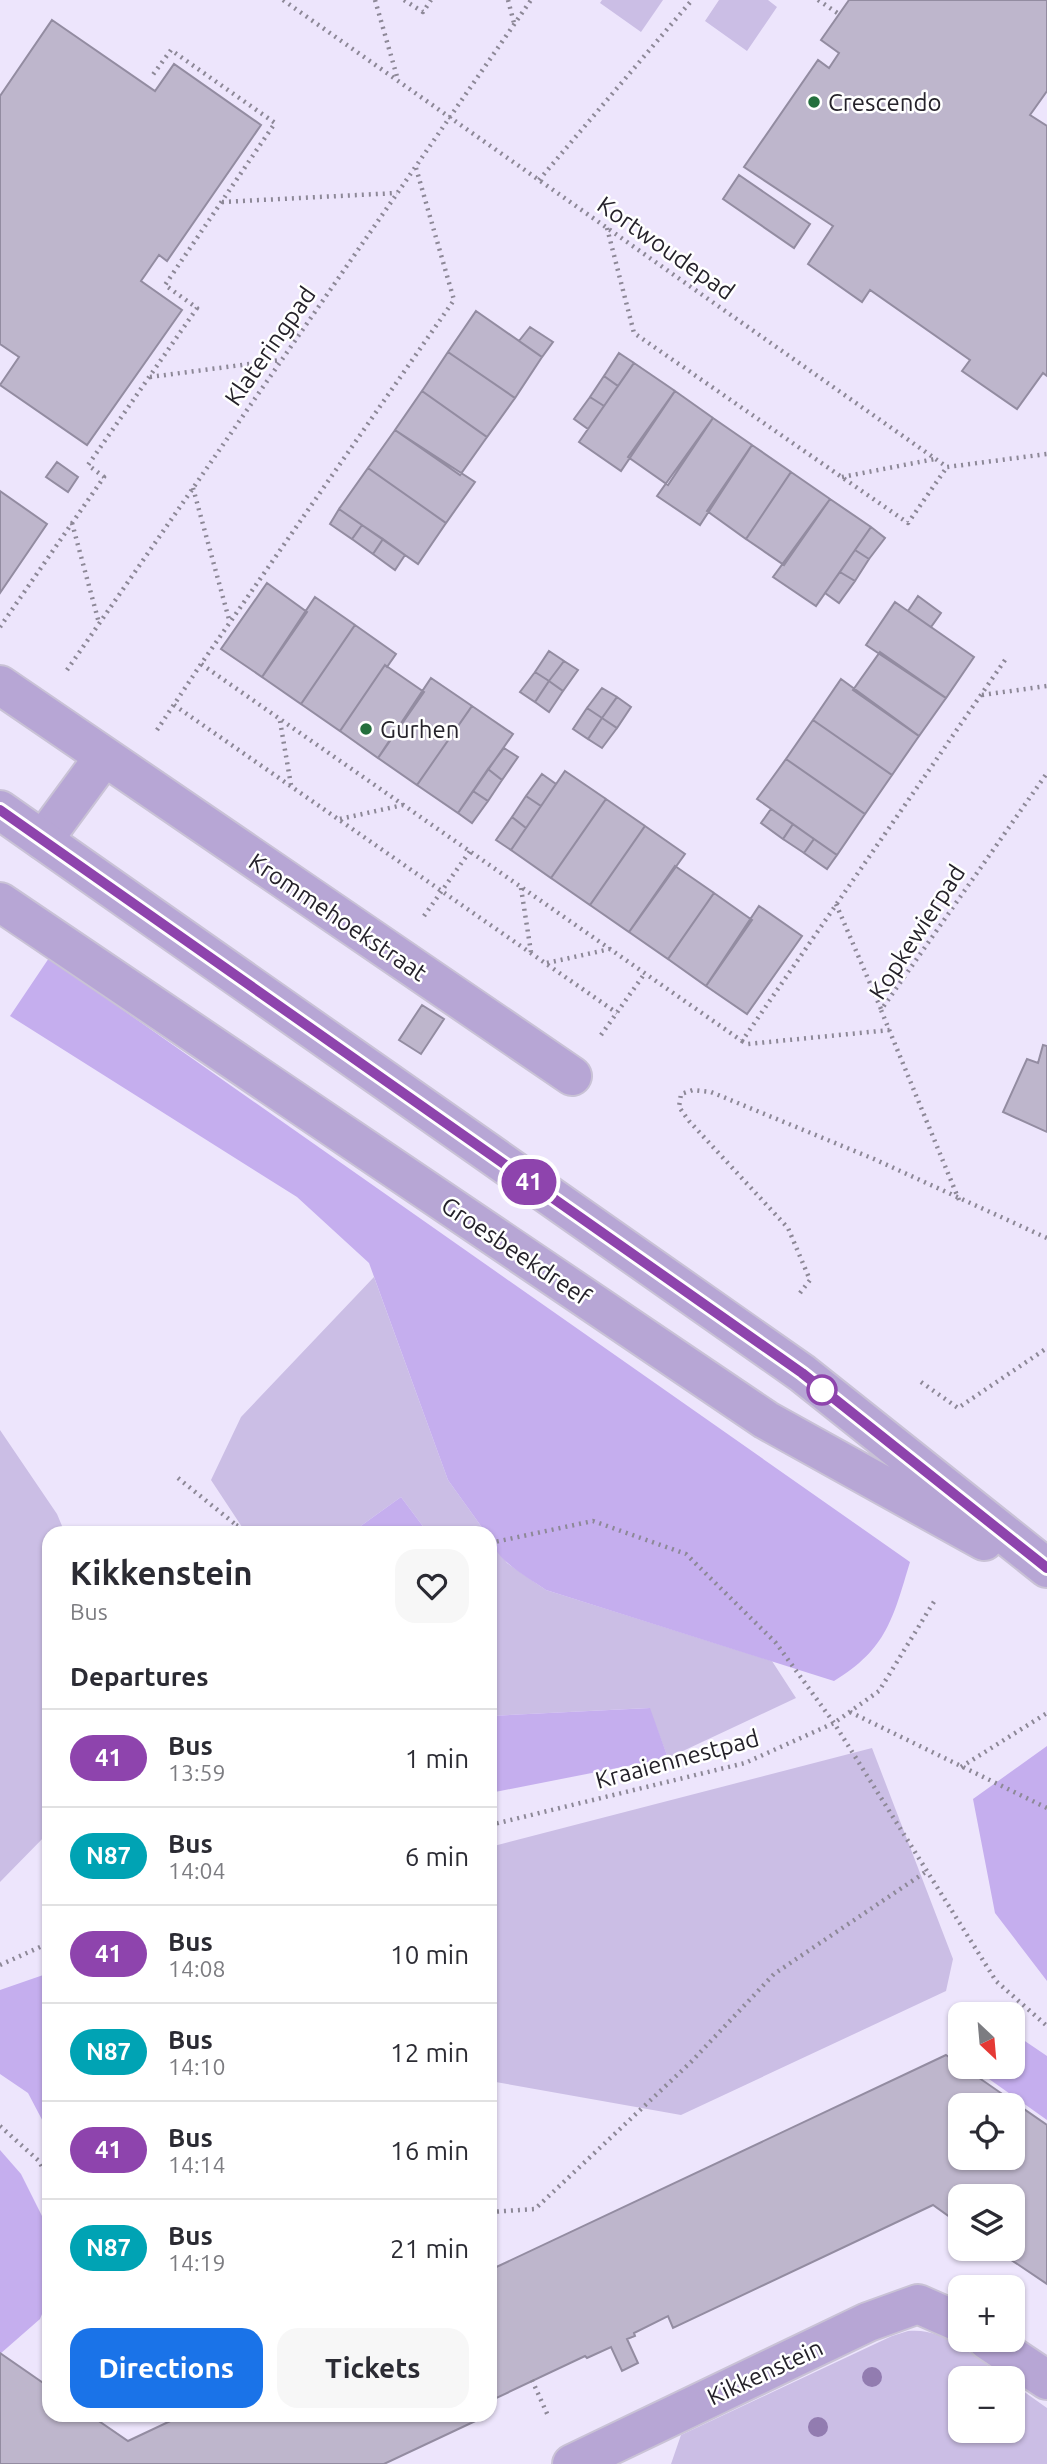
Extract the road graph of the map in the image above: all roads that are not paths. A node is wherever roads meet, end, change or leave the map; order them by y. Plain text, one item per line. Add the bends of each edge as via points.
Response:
1 (0, 685) edge
2 (116, 765) junction
3 (0, 810) edge
4 (43, 840) junction
5 (0, 902) edge
6 (572, 1076) road end
7 (1047, 1568) edge
8 (1047, 1576) edge
9 (948, 2317) edge
10 (1005, 2352) edge
11 (1047, 2380) edge
12 (572, 2464) edge

1 - 2 street, Krommehoekstraat
2 - 4 street
2 - 6 street, Krommehoekstraat
3 - 4 street
4 - 7 street via 802,1373
5 - 8 street, Groesbeekdreef via 766,1420
9 - 12 street, Kikkenstein via 918,2304 868,2322
10 - 11 street

